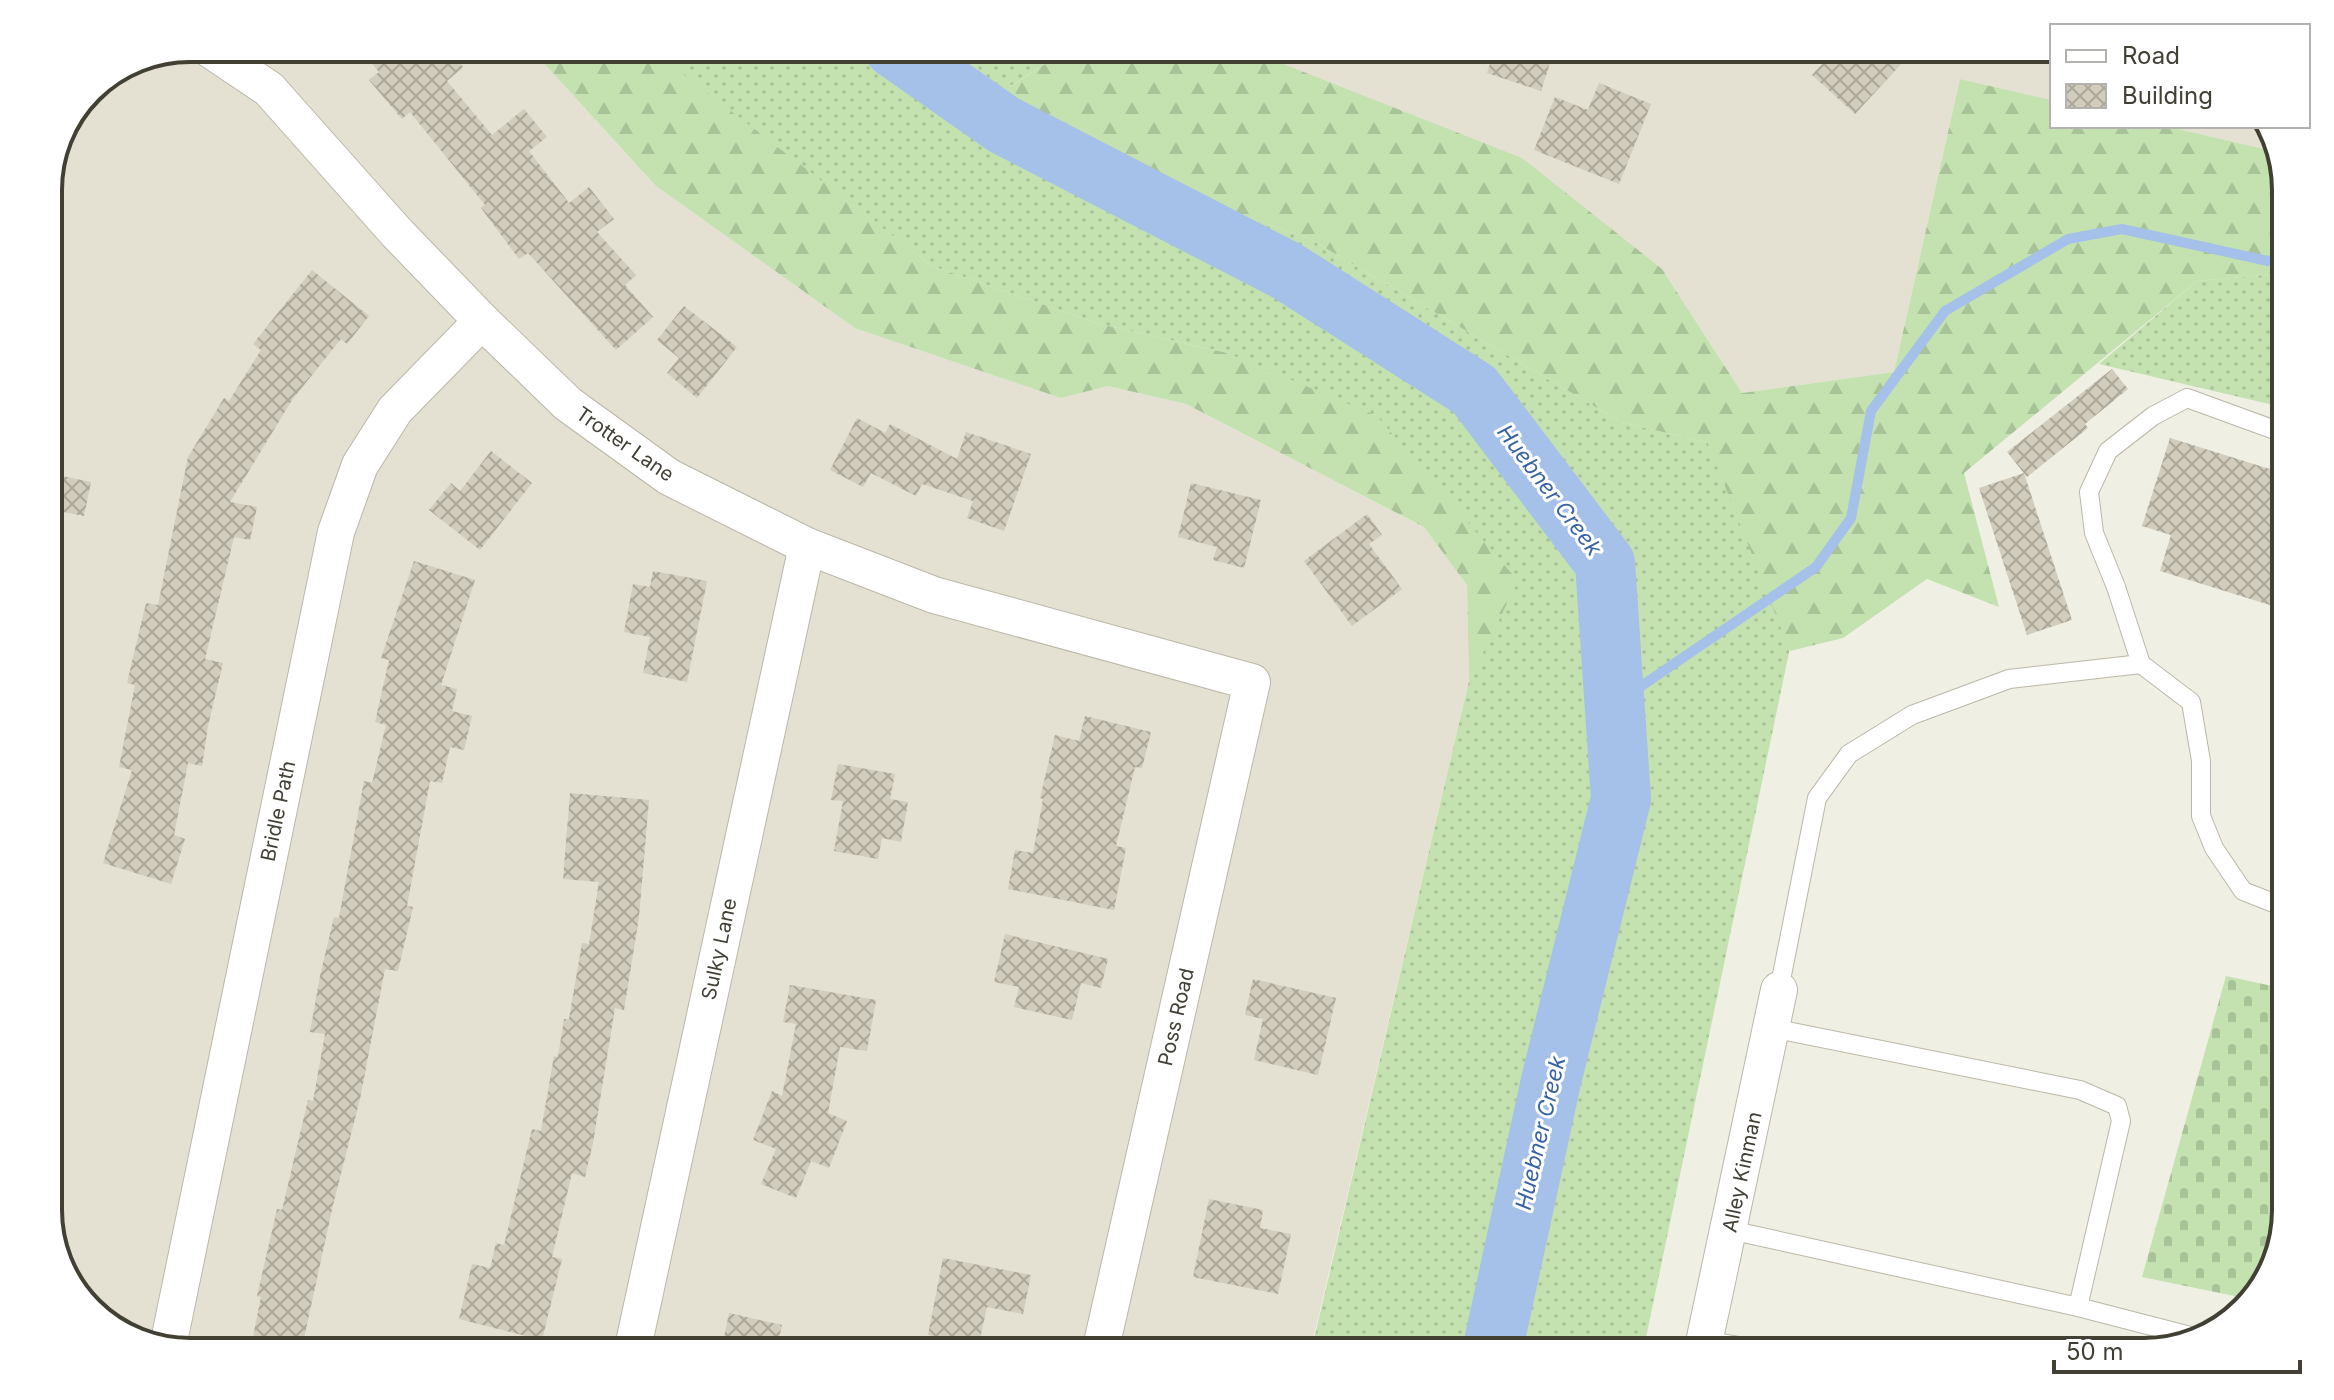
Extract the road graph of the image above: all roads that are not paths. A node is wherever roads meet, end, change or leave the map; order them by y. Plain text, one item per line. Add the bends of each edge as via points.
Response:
1 (229, 62) edge
2 (482, 321) junction
3 (2272, 429) edge
4 (807, 546) junction
5 (2141, 664) junction
6 (1252, 682) joint
7 (2272, 902) edge
8 (1779, 990) joint
9 (1772, 1028) junction
10 (1730, 1230) junction
11 (2078, 1307) junction
12 (2179, 1333) edge
13 (170, 1336) edge
14 (635, 1338) edge
15 (1103, 1338) edge
16 (1706, 1338) edge

1 - 2 street, Trotter Lane via 269,89
2 - 4 street, Trotter Lane via 568,404 669,477
2 - 13 street, Bridle Path via 395,410 360,465 336,532
3 - 5 lane via 2187,398 2108,451 2089,492 2094,533
4 - 6 street, Trotter Lane via 934,595
4 - 14 street, Sulky Lane
5 - 7 lane via 2191,702 2201,761 2201,816 2214,848 2243,891
5 - 8 lane via 2009,679 1912,715 1849,754 1817,798
6 - 15 street, Poss Road
8 - 9 street, Alley Kinman
9 - 10 street, Alley Kinman
9 - 11 lane via 2080,1090 2117,1106 2121,1121
10 - 11 lane
10 - 16 street, Alley Kinman
11 - 12 lane

